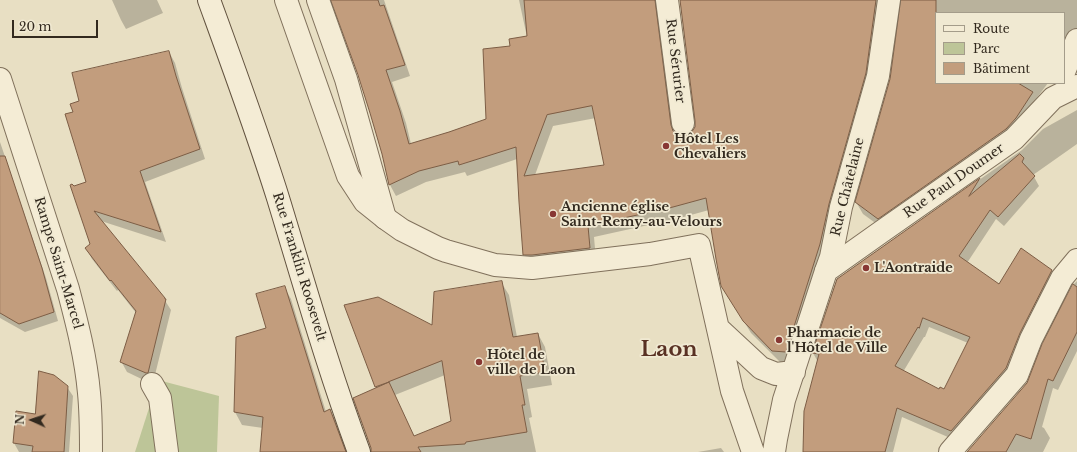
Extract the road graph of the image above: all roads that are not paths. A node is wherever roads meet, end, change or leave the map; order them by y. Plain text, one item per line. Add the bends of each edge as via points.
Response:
1 (209, 0) edge
2 (286, 0) edge
3 (318, 0) edge
4 (667, 0) edge
5 (889, 0) edge
6 (1077, 40) edge
7 (1065, 70) edge
8 (0, 79) edge
9 (1077, 86) edge
10 (1056, 91) edge
11 (683, 122) dead end
12 (386, 218) junction
13 (1077, 260) edge
14 (826, 271) junction
15 (719, 329) junction
16 (794, 372) junction
17 (152, 384) dead end
18 (91, 452) edge
19 (167, 452) edge
20 (359, 452) edge
21 (753, 452) edge
22 (774, 452) edge
23 (950, 452) edge

1 - 20 street, Rue Franklin Roosevelt via 263,153
2 - 12 street via 348,176 365,202
3 - 12 street via 346,78
4 - 11 street, Rue Sérurier
5 - 14 street, Rue Châtelaine via 878,76
6 - 7 street
8 - 18 street, Rampe Saint-Marcel via 77,323 89,394
9 - 10 street, Rue Paul Doumer
10 - 14 street, Rue Paul Doumer via 1014,139
12 - 15 street via 402,230 438,248 495,265 526,268 650,254 699,244
13 - 23 street via 1062,278 1031,339 1017,375
14 - 16 street, Rue Châtelaine
15 - 16 street via 761,368 776,374
15 - 21 street via 732,391
16 - 22 street, Rue Châtelaine via 784,400
17 - 19 street via 160,398

